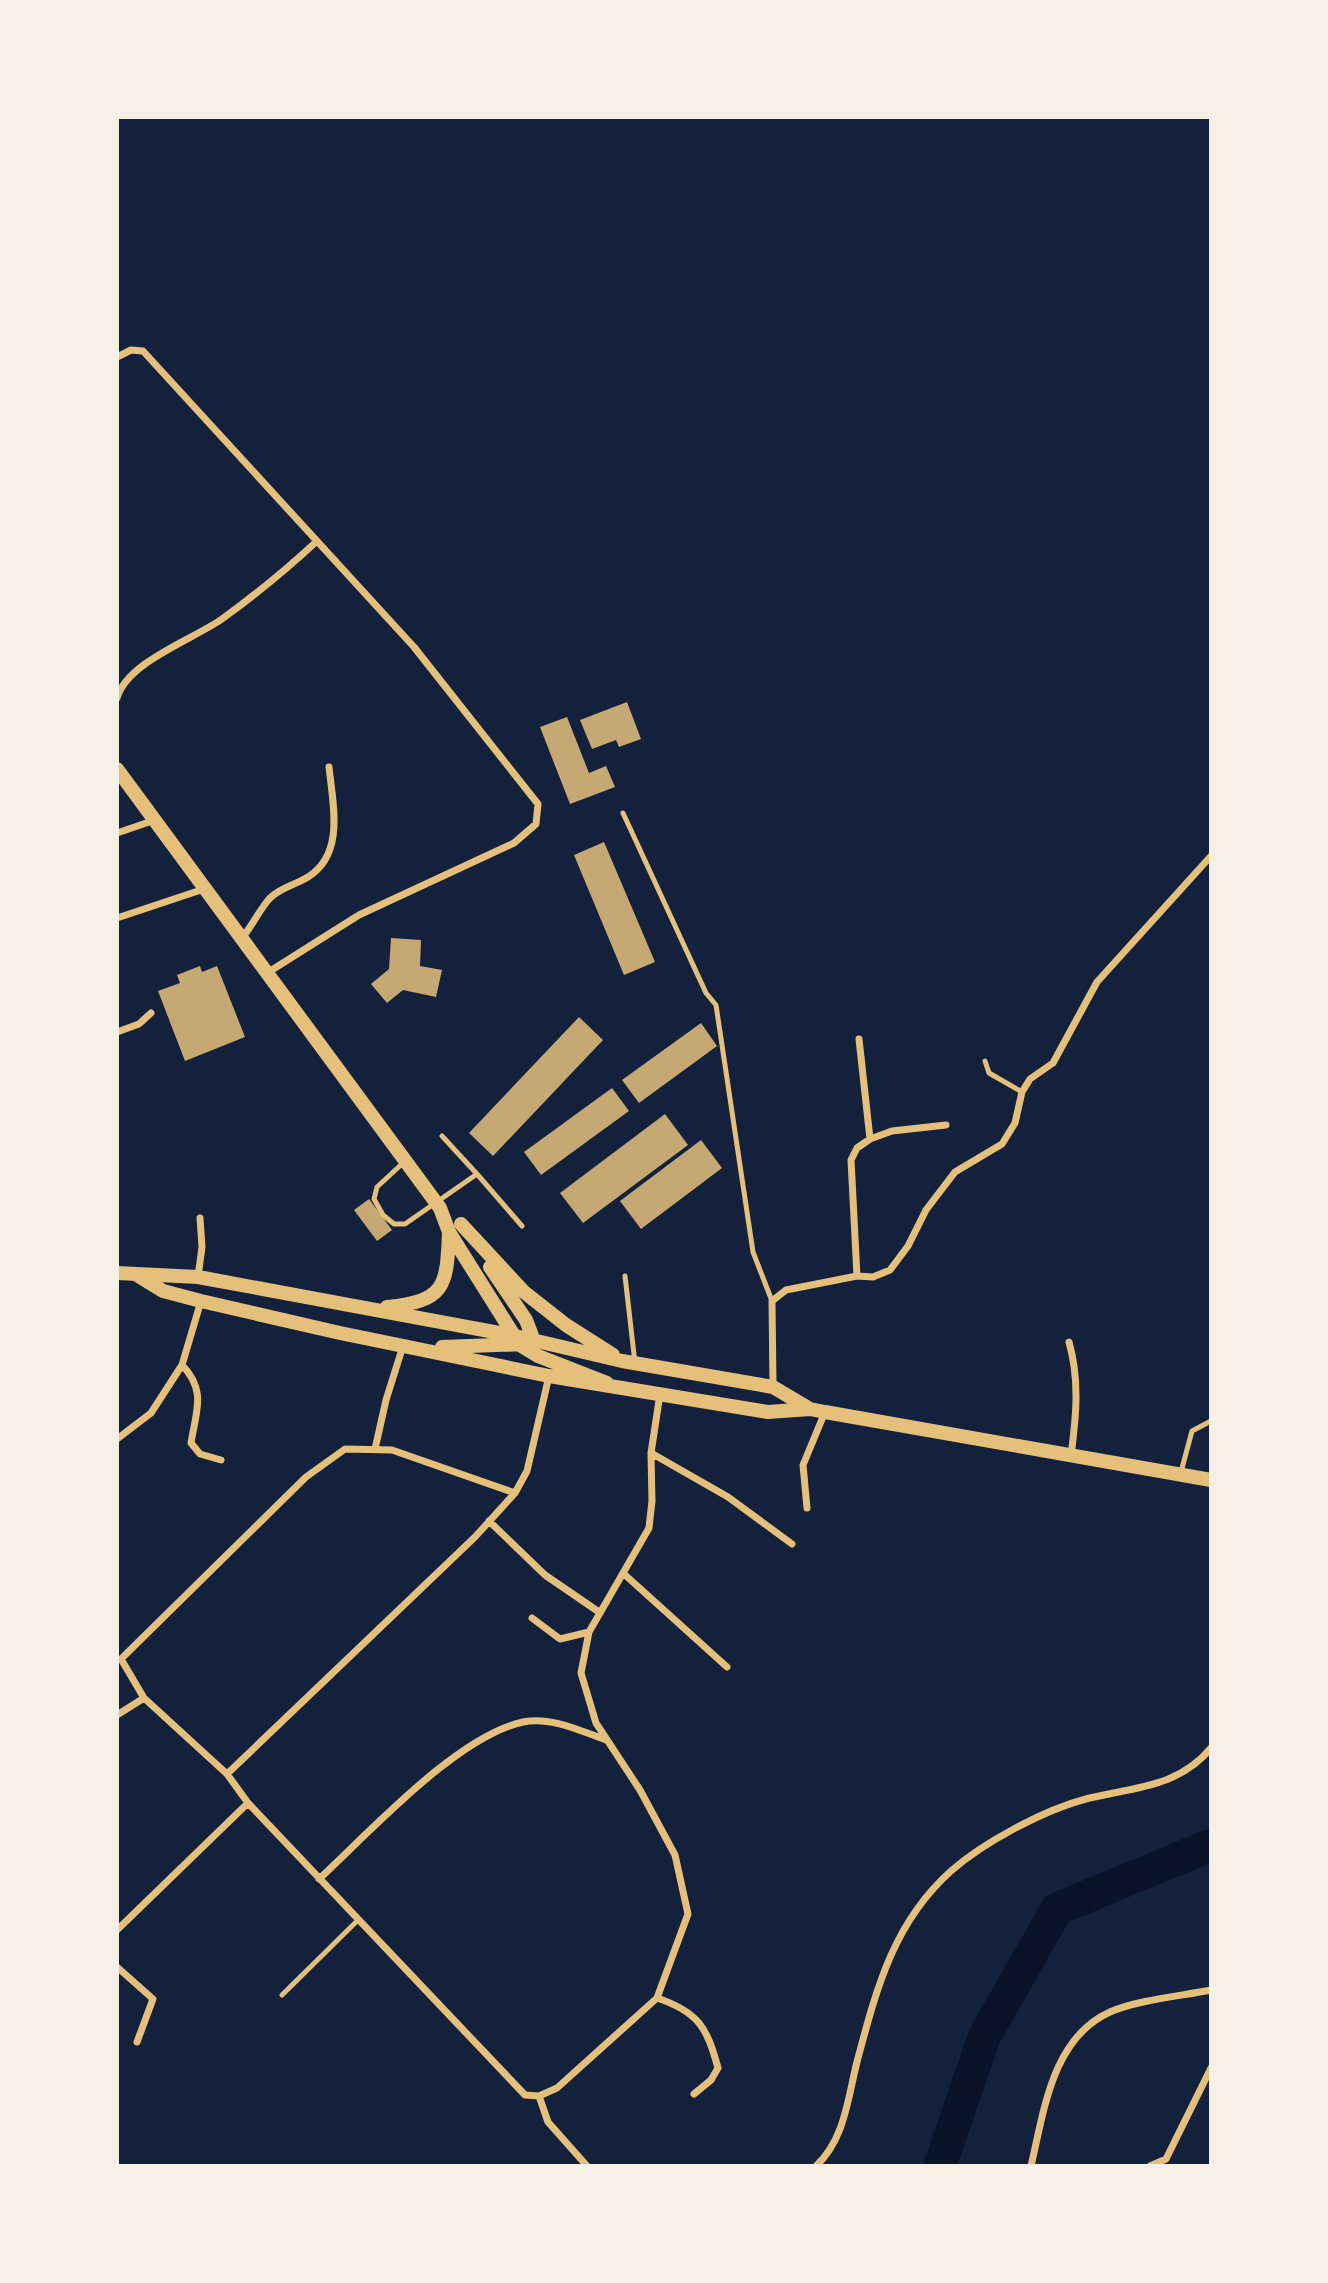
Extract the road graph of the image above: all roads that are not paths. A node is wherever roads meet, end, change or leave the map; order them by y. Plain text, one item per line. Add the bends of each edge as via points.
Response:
1 (117, 357) edge
2 (317, 541) junction
3 (117, 698) edge
4 (329, 768) dead end
5 (117, 769) edge
6 (623, 813) dead end
7 (155, 821) junction
8 (117, 833) edge
9 (1211, 856) edge
10 (205, 889) junction
11 (117, 918) edge
12 (241, 939) junction
13 (266, 973) junction
14 (151, 1013) dead end
15 (117, 1032) edge
16 (859, 1039) dead end
17 (985, 1060) dead end
18 (1022, 1092) junction
19 (946, 1125) dead end
20 (442, 1136) dead end
21 (870, 1139) junction
22 (405, 1161) junction
23 (477, 1174) junction
24 (437, 1205) junction
25 (200, 1218) dead end
26 (522, 1226) dead end
27 (455, 1228) junction
28 (117, 1273) edge
29 (137, 1275) junction
30 (625, 1276) dead end
31 (857, 1276) junction
32 (198, 1277) junction
33 (201, 1301) junction
34 (772, 1301) junction
35 (368, 1309) junction
36 (522, 1340) junction
37 (1069, 1342) dead end
38 (407, 1346) junction
39 (629, 1362) junction
40 (182, 1365) junction
41 (549, 1376) junction
42 (607, 1383) junction
43 (773, 1387) junction
44 (660, 1394) junction
45 (810, 1409) junction
46 (825, 1412) junction
47 (1211, 1421) edge
48 (117, 1439) edge
49 (375, 1449) junction
50 (651, 1453) junction
51 (1071, 1457) junction
52 (221, 1460) dead end
53 (1180, 1475) junction
54 (1211, 1480) edge
55 (515, 1493) junction
56 (807, 1508) dead end
57 (489, 1521) junction
58 (792, 1544) dead end
59 (624, 1574) junction
60 (599, 1612) junction
61 (532, 1618) dead end
62 (589, 1632) junction
63 (119, 1657) edge
64 (727, 1667) dead end
65 (144, 1698) junction
66 (117, 1715) edge
67 (608, 1740) junction
68 (1211, 1748) edge
69 (227, 1774) junction
70 (248, 1803) junction
71 (320, 1879) junction
72 (358, 1920) junction
73 (117, 1930) edge
74 (117, 1967) edge
75 (1211, 1990) edge
76 (282, 1995) dead end
77 (657, 1998) junction
78 (137, 2042) dead end
79 (1211, 2068) edge
80 (694, 2094) dead end
81 (539, 2096) junction
82 (1168, 2162) edge
83 (587, 2166) edge
84 (816, 2166) edge
85 (1031, 2166) edge
86 (1150, 2166) edge

1 - 2 street via 131,350 143,351
2 - 3 street via 220,620 159,655 121,684
2 - 13 street via 414,647 526,788 538,804 536,824 514,843 359,915
4 - 12 street via 333,845 328,856 314,873 269,899
5 - 7 main road
6 - 34 lane via 706,993 716,1005 753,1252
7 - 8 street
7 - 10 main road
9 - 18 street via 1097,982 1054,1063 1030,1080
10 - 11 street
10 - 12 main road
12 - 13 main road
13 - 22 main road
14 - 15 street via 139,1024
16 - 21 street
17 - 18 lane via 989,1073
18 - 31 street via 1015,1123 1002,1144 955,1172 890,1270 873,1277
19 - 21 street via 892,1131
20 - 23 lane
21 - 31 street via 857,1148 851,1160
22 - 24 main road
22 - 24 lane via 377,1187 374,1199 383,1215 394,1224 404,1224
23 - 24 lane
23 - 26 lane
24 - 27 main road
25 - 32 street
27 - 35 main road via 448,1275 436,1292 418,1304
27 - 36 main road
27 - 36 main road via 526,1320
27 - 39 main road via 566,1325
28 - 29 main road
29 - 32 main road
29 - 33 main road via 163,1291
30 - 39 lane
31 - 34 street via 786,1290
32 - 35 main road
33 - 38 main road
33 - 40 street
34 - 43 street
35 - 36 main road
36 - 38 main road
36 - 39 main road
36 - 42 main road via 538,1356
37 - 51 street via 1078,1402
38 - 41 main road
38 - 49 street via 386,1400
39 - 43 main road
40 - 48 street via 151,1413
40 - 52 street via 200,1391 192,1448
41 - 42 main road
41 - 55 street via 527,1471
42 - 44 main road
43 - 45 main road
44 - 45 main road via 768,1412
44 - 50 street
45 - 46 main road
46 - 51 main road
46 - 56 street via 803,1465
47 - 53 lane via 1192,1432
49 - 55 street via 392,1450
49 - 63 street via 345,1449 326,1460
50 - 58 street via 728,1497
50 - 59 street via 649,1528
51 - 53 main road
53 - 54 main road
55 - 57 street
57 - 60 street via 545,1576
57 - 69 street
59 - 60 street
59 - 64 street
60 - 62 street
61 - 62 street via 560,1639
62 - 67 street via 581,1674 588,1703
63 - 65 street
65 - 66 street
65 - 69 street
67 - 71 street via 545,1722 525,1721 508,1727 429,1776
67 - 77 street via 675,1855 688,1914
68 - 84 street via 1159,1785 1085,1799 1020,1827 952,1870 911,1913 877,1990 839,2133
69 - 70 street
70 - 71 street
70 - 73 street
71 - 72 street
72 - 76 lane
72 - 81 street via 525,2095
74 - 78 street via 153,1999
75 - 85 street via 1112,2011 1092,2022 1068,2049 1051,2083
77 - 80 street via 679,2005 708,2032 718,2068
77 - 81 street via 557,2088
79 - 82 street
81 - 83 street via 548,2122
82 - 86 street

